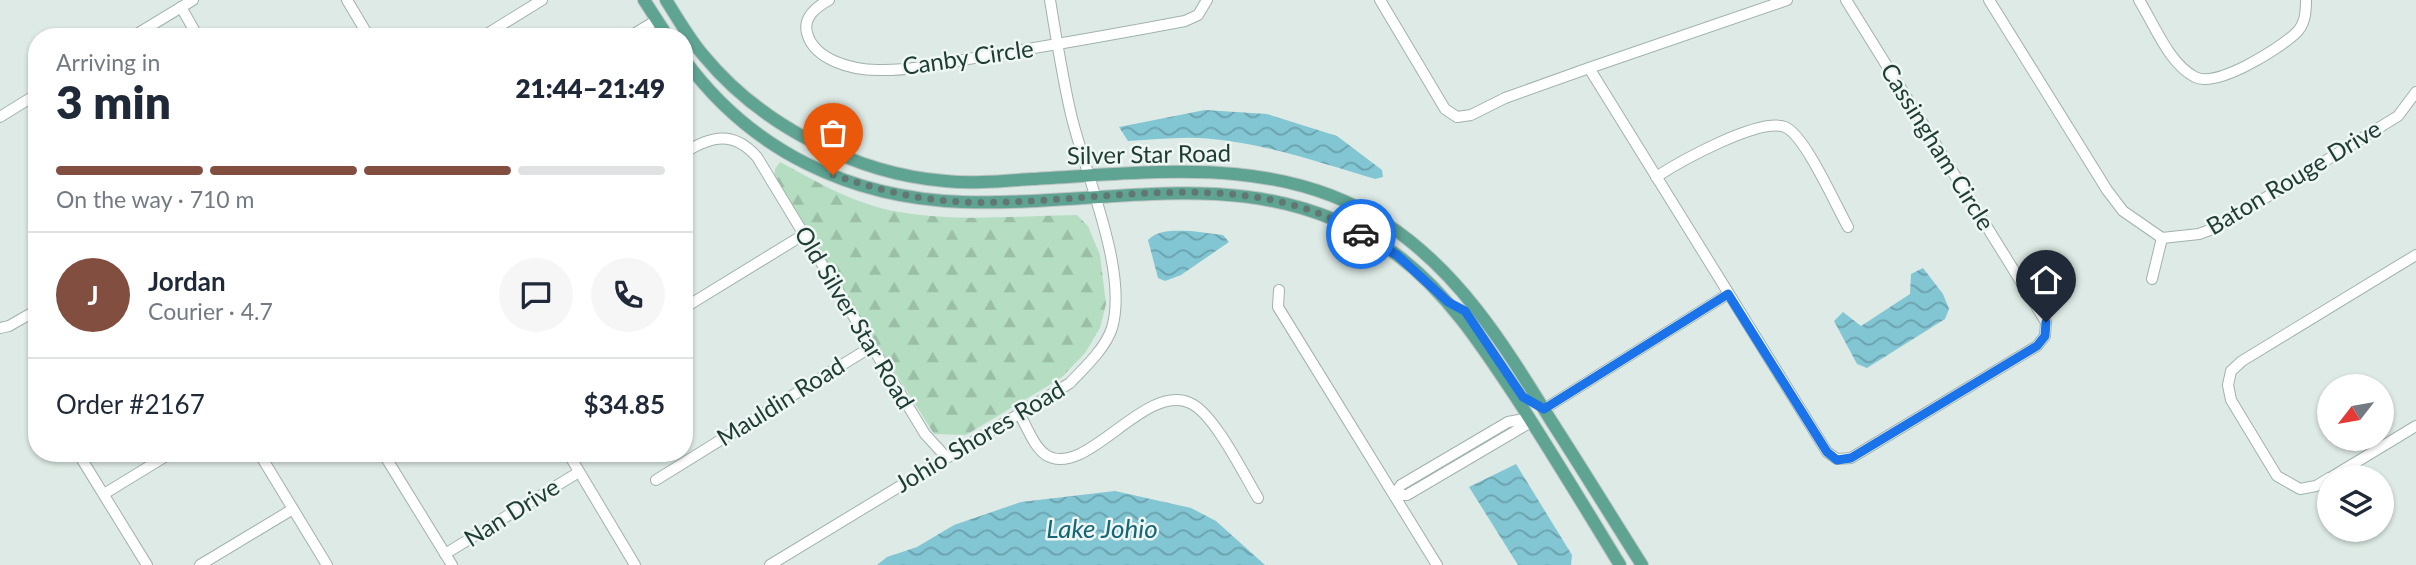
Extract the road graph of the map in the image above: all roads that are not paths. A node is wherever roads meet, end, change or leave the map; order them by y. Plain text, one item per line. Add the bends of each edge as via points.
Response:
1 (193, 0) edge
2 (347, 0) edge
3 (542, 0) edge
4 (644, 0) edge
5 (666, 0) edge
6 (829, 0) edge
7 (1050, 0) edge
8 (1207, 0) edge
9 (1380, 0) edge
10 (1787, 0) edge
11 (1846, 0) edge
12 (1989, 0) edge
13 (2139, 0) edge
14 (2306, 0) edge
15 (181, 7) junction
16 (657, 20) junction
17 (147, 28) edge
18 (193, 28) edge
19 (364, 28) edge
20 (497, 28) edge
21 (644, 28) edge
22 (662, 28) edge
23 (685, 28) edge
24 (693, 40) edge
25 (1058, 45) junction
26 (1589, 68) junction
27 (693, 70) edge
28 (2416, 92) edge
29 (28, 100) edge
30 (0, 117) edge
31 (693, 147) edge
32 (1087, 176) junction
33 (1656, 177) junction
34 (1094, 197) junction
35 (1848, 227) dead end
36 (803, 235) junction
37 (2162, 238) junction
38 (2416, 255) edge
39 (2152, 279) dead end
40 (1279, 290) dead end
41 (1728, 294) junction
42 (693, 302) edge
43 (1448, 302) junction
44 (28, 315) edge
45 (0, 328) edge
46 (871, 347) junction
47 (1544, 409) junction
48 (1020, 415) junction
49 (1530, 420) junction
50 (2416, 426) edge
51 (693, 457) edge
52 (946, 457) junction
53 (84, 462) edge
54 (157, 462) edge
55 (264, 462) edge
56 (391, 462) edge
57 (573, 462) edge
58 (685, 462) edge
59 (2352, 465) edge
60 (579, 472) junction
61 (656, 480) dead end
62 (2317, 485) edge
63 (104, 495) junction
64 (1394, 495) junction
65 (1258, 498) dead end
66 (293, 509) junction
67 (1611, 515) junction
68 (445, 554) junction
69 (147, 565) edge
70 (200, 565) edge
71 (327, 565) edge
72 (452, 565) edge
73 (635, 565) edge
74 (770, 565) edge
75 (1437, 565) edge
76 (1620, 565) edge
77 (1642, 565) edge

1 - 15 street
2 - 19 street
3 - 20 street
4 - 16 main road
5 - 23 main road, Silver Star Road
6 - 25 street, Canby Circle via 809,16 810,43 821,55 849,66 876,71 909,68
7 - 25 street, Johio Shores Road
8 - 25 street, Canby Circle via 1198,15 1185,21
9 - 26 street via 1445,109 1457,117
10 - 26 street
11 - 41 street, Cassingham Circle via 2046,322 2045,336 2037,346 1851,458 1837,460 1827,452
12 - 37 street via 2107,191 2123,211
13 - 14 street via 2179,66 2196,78 2211,81 2296,33 2306,17
15 - 17 street
15 - 18 street
16 - 21 street
16 - 22 main road
24 - 32 main road, Silver Star Road via 740,92 782,124 870,165 945,181
25 - 32 street, Johio Shores Road
26 - 33 street, Cassingham Circle
27 - 34 main road, Silver Star Road via 718,101 757,136 790,158 856,183 917,198 964,202
28 - 37 street, Baton Rouge Drive via 2398,116 2218,226
29 - 30 street
31 - 36 street, Old Silver Star Road via 727,138 745,144
32 - 34 street, Johio Shores Road
32 - 47 main road, Silver Star Road via 1206,170 1249,175 1296,184 1383,221 1428,255 1476,306
33 - 35 street via 1715,144 1769,126 1785,127 1799,139
33 - 41 street, Cassingham Circle
34 - 43 main road, Silver Star Road via 1219,192 1268,198 1311,210 1397,255
34 - 48 street, Johio Shores Road via 1113,267 1116,298 1111,330 1093,359 1070,383
36 - 42 street
36 - 46 street, Old Silver Star Road
37 - 39 street
38 - 62 street via 2231,371 2231,400 2277,476 2300,489
40 - 64 street via 1278,307
41 - 47 street
43 - 47 main road via 1465,311 1523,397
43 - 49 main road, Silver Star Road
44 - 45 street
46 - 51 street, Mauldin Road
46 - 52 street, Old Silver Star Road via 925,434
47 - 67 main road, Silver Star Road
48 - 52 street, Johio Shores Road
48 - 65 street via 1036,444 1046,455 1060,460 1076,456 1155,405 1173,399 1191,403 1207,417
49 - 64 street via 1508,422 1461,456 1401,485
49 - 67 main road via 1537,419 1555,440 1602,518
49 - 76 main road, Silver Star Road
50 - 59 street
52 - 74 street, Johio Shores Road
53 - 63 street
54 - 63 street
55 - 66 street
56 - 68 street
57 - 60 street
58 - 61 street, Mauldin Road
60 - 68 street, Nan Drive
60 - 73 street
63 - 69 street
64 - 75 street
66 - 70 street
66 - 71 street
67 - 77 main road, Silver Star Road
68 - 72 street

